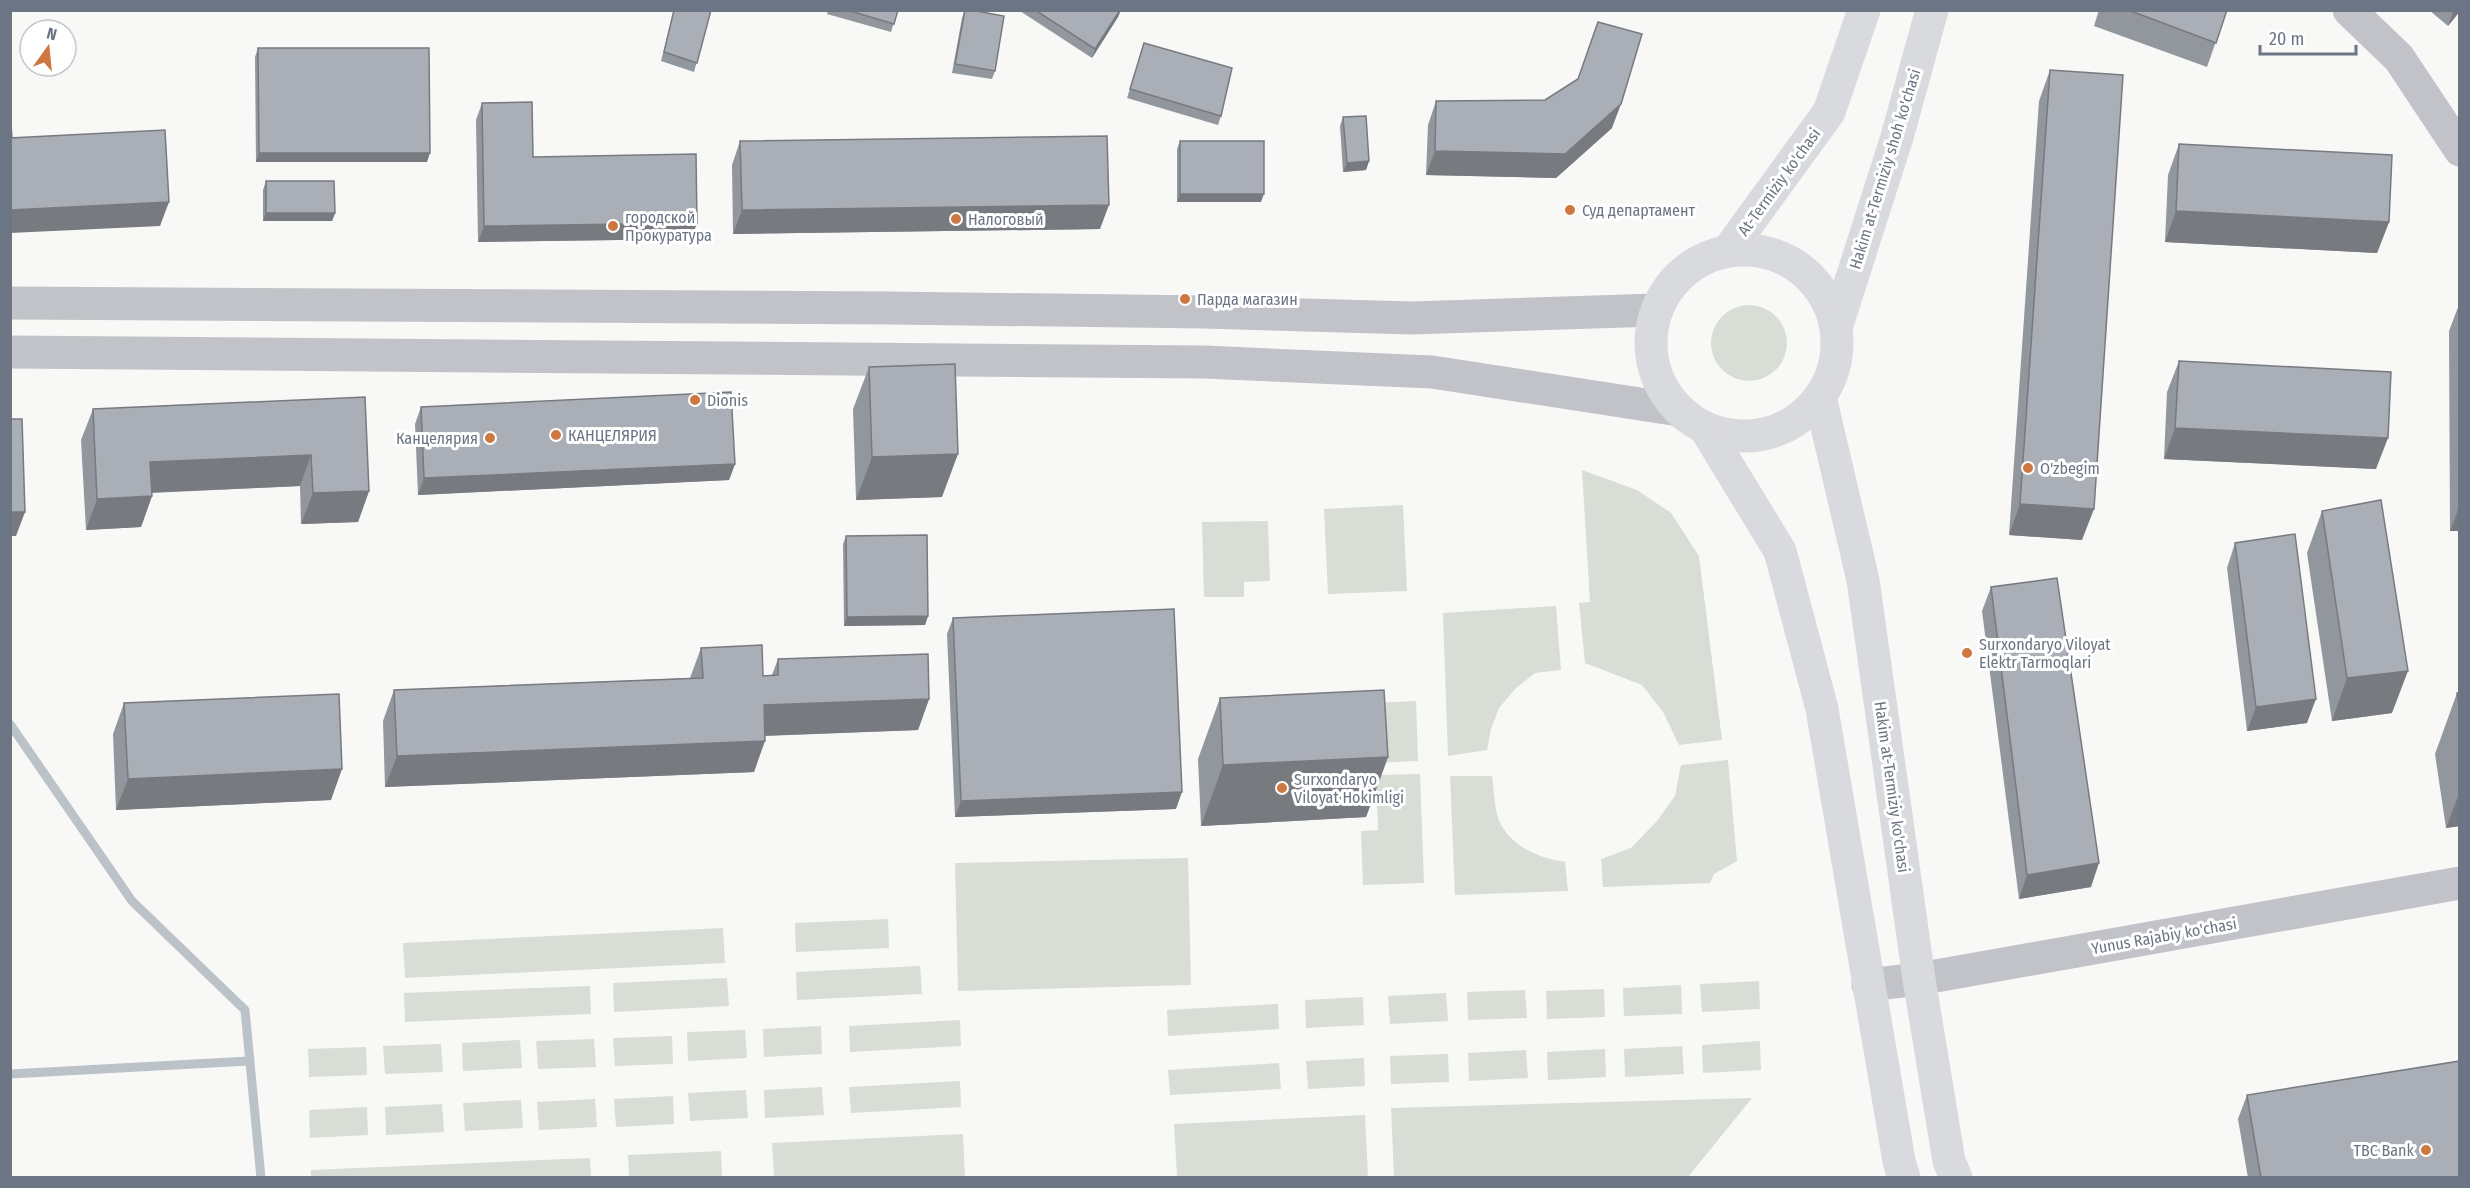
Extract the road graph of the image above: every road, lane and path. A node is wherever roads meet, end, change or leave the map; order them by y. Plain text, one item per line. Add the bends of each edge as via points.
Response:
1 (1864, 10) edge
2 (1932, 10) edge
3 (2349, 10) edge
4 (2460, 150) edge
5 (1728, 251) junction
6 (10, 303) edge
7 (1657, 310) junction
8 (1836, 328) junction
9 (10, 352) edge
10 (1820, 397) junction
11 (1692, 419) junction
12 (2460, 883) edge
13 (1918, 979) junction
14 (1868, 985) junction
15 (1904, 1178) edge
16 (1956, 1178) edge

1 - 5 main road, At-Termiziy ko'chasi via 1829,112
2 - 8 main road, Hakim at-Termiziy shoh ko'chasi via 1897,137
3 - 4 street via 2399,58
5 - 7 main road via 1698,262 1673,282
5 - 8 main road via 1758,251 1785,260 1809,277 1827,300
6 - 7 street via 878,308 1412,318
7 - 11 main road via 1650,336 1653,363 1662,389
8 - 10 main road via 1837,352 1832,375
9 - 11 street via 1204,362 1432,372
10 - 11 main road via 1798,419 1768,433 1736,436
10 - 13 main road, Hakim at-Termiziy ko'chasi via 1863,580
11 - 14 main road via 1779,551 1822,710
12 - 13 street, Yunus Rajabiy ko'chasi
13 - 14 street, Yunus Rajabiy ko'chasi
13 - 16 main road, Hakim at-Termiziy ko'chasi via 1949,1161
14 - 15 main road

